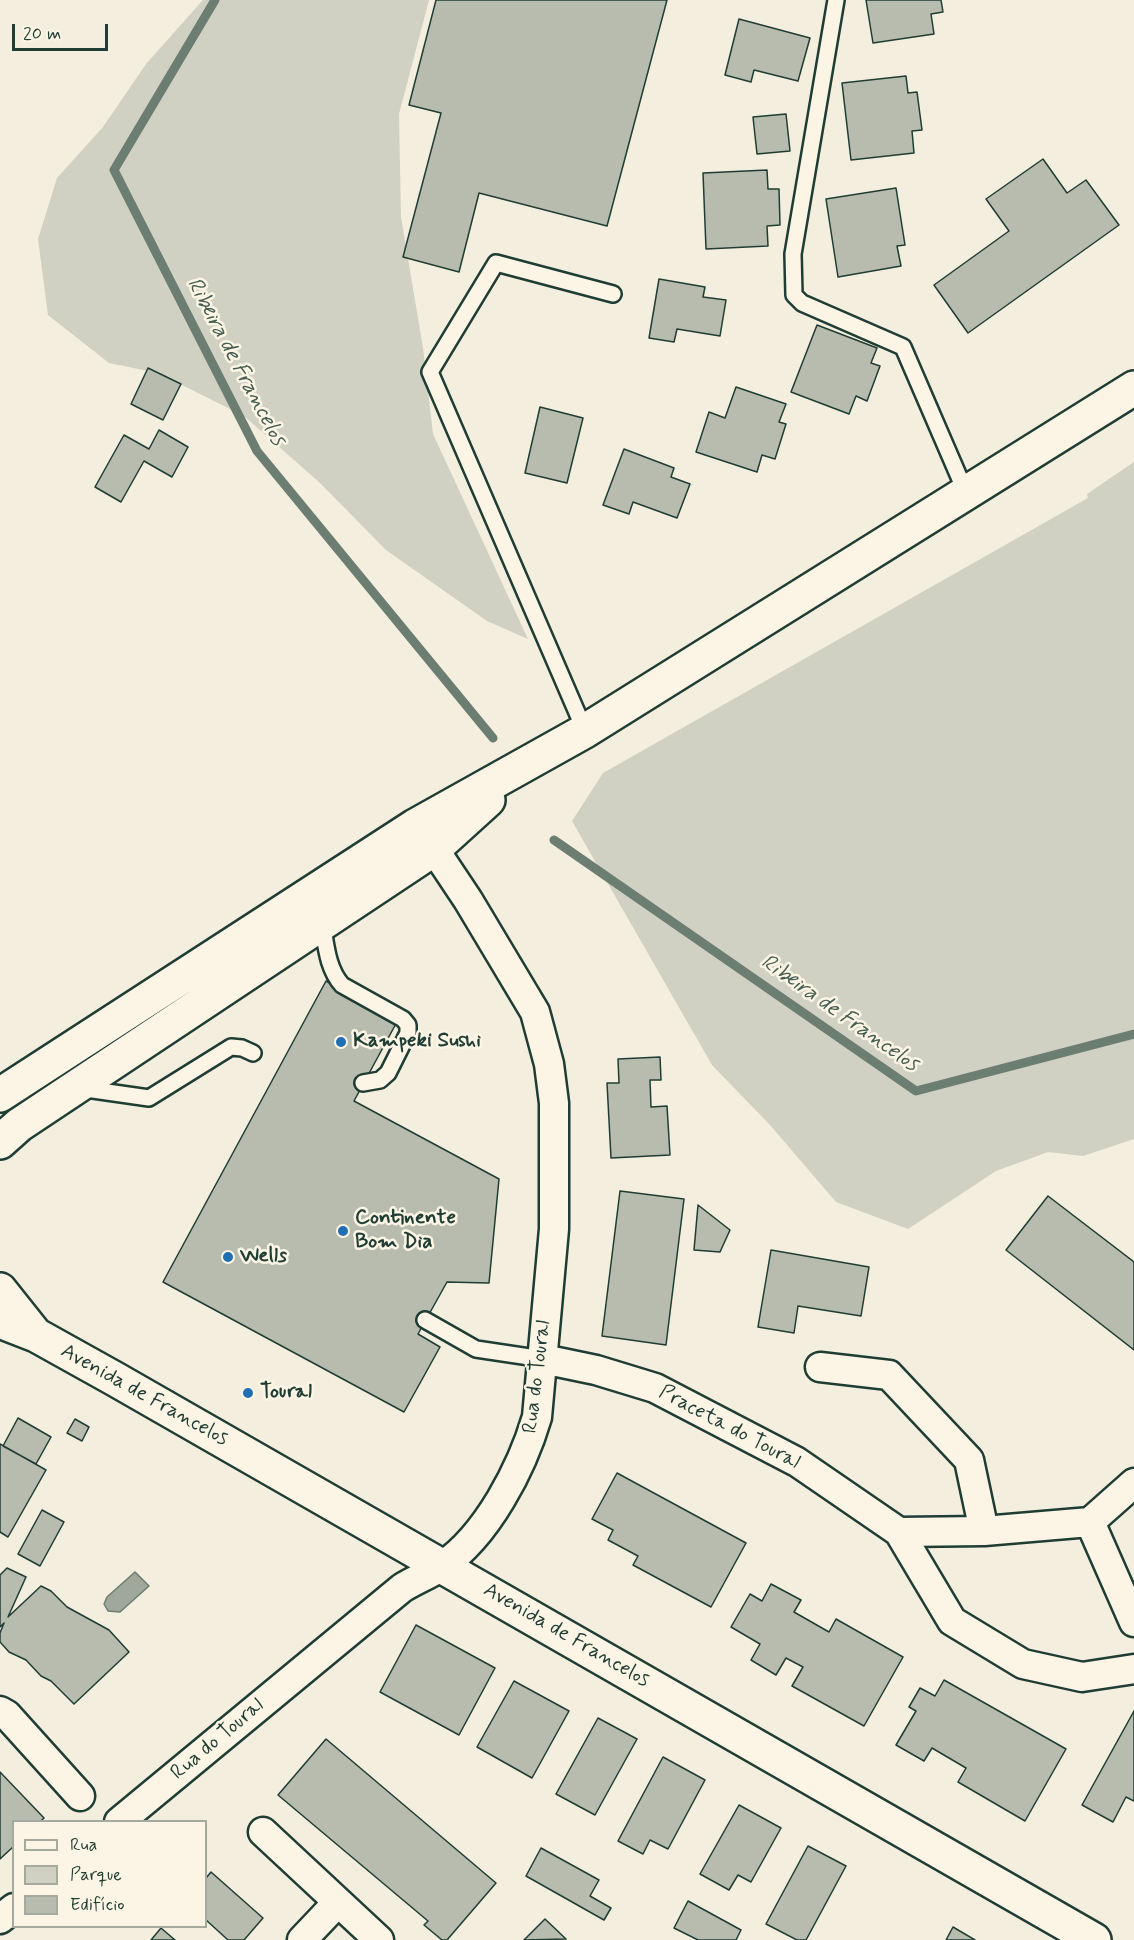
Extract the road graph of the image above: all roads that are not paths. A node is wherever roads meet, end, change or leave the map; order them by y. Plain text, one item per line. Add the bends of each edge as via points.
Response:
1 (836, 0) edge
2 (613, 294) dead end
3 (1134, 388) edge
4 (966, 493) junction
5 (585, 731) junction
6 (527, 765) junction
7 (434, 849) junction
8 (322, 923) junction
9 (254, 1053) dead end
10 (363, 1083) dead end
11 (76, 1088) junction
12 (0, 1095) edge
13 (0, 1142) edge
14 (0, 1290) edge
15 (425, 1320) dead end
16 (0, 1321) edge
17 (36, 1335) junction
18 (543, 1359) junction
19 (820, 1367) dead end
20 (1134, 1483) edge
21 (1090, 1522) junction
22 (984, 1531) junction
23 (900, 1532) junction
24 (443, 1565) junction
25 (1134, 1622) edge
26 (1134, 1669) edge
27 (0, 1711) edge
28 (80, 1797) dead end
29 (120, 1820) edge
30 (263, 1833) dead end
31 (338, 1902) junction
32 (12, 1910) edge
33 (0, 1919) edge
34 (302, 1940) edge
35 (379, 1940) edge
36 (1094, 1940) edge

1 - 4 lane via 793,254 794,294 802,303 903,347
2 - 5 lane via 495,263 430,372
3 - 4 main road
4 - 5 main road
5 - 6 main road
6 - 7 main road
6 - 12 main road via 415,826
7 - 8 main road
7 - 18 street, Rua do Toural via 535,1012 549,1064 554,1103 554,1229
8 - 10 lane via 336,979 408,1025 408,1034 388,1073 380,1080
8 - 11 main road
9 - 11 lane via 231,1047 150,1098
11 - 13 main road
14 - 17 main road, Avenida de Francelos
15 - 18 lane via 476,1349
16 - 17 main road, Avenida de Francelos
17 - 24 main road, Avenida de Francelos
18 - 23 street, Praceta do Toural via 655,1388 797,1462
18 - 24 street, Rua do Toural via 530,1443 485,1526
19 - 22 street via 889,1375 969,1460
20 - 21 street
21 - 22 street
21 - 25 street
22 - 23 street
23 - 26 street, Praceta do Toural via 952,1622 1023,1664 1082,1677
24 - 29 street, Rua do Toural via 402,1588
24 - 36 main road, Avenida de Francelos
27 - 28 street
30 - 31 street
31 - 34 street
31 - 35 street
32 - 33 street

